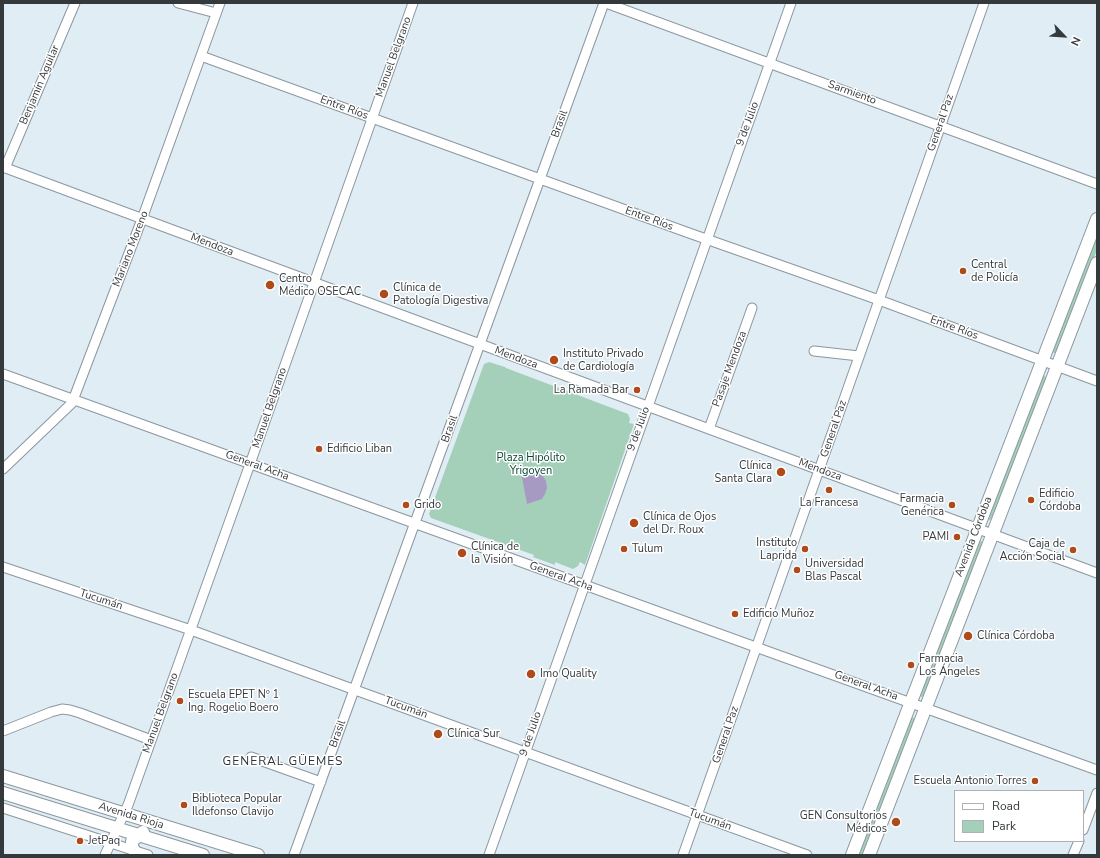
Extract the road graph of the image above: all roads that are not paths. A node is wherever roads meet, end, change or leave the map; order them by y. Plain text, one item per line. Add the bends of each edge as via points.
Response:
1 (76, 3) edge
2 (178, 3) edge
3 (220, 3) edge
4 (413, 3) edge
5 (605, 3) edge
6 (791, 3) edge
7 (984, 3) edge
8 (216, 13) junction
9 (201, 56) junction
10 (770, 63) junction
11 (372, 118) junction
12 (940, 126) junction
13 (4, 167) edge
14 (540, 179) junction
15 (1097, 184) edge
16 (142, 219) junction
17 (1097, 219) edge
18 (707, 239) junction
19 (1097, 263) edge
20 (313, 283) junction
21 (879, 300) junction
22 (752, 308) dead end
23 (480, 345) junction
24 (814, 351) dead end
25 (859, 356) junction
26 (1042, 361) junction
27 (1057, 366) junction
28 (3, 374) edge
29 (1097, 381) edge
30 (73, 399) junction
31 (647, 407) junction
32 (708, 429) junction
33 (250, 464) junction
34 (3, 470) edge
35 (819, 470) junction
36 (415, 523) junction
37 (977, 529) junction
38 (992, 534) junction
39 (3, 567) edge
40 (1097, 573) edge
41 (584, 585) junction
42 (191, 630) junction
43 (756, 648) junction
44 (355, 690) junction
45 (910, 702) junction
46 (926, 708) junction
47 (3, 731) edge
48 (151, 740) junction
49 (525, 752) junction
50 (251, 757) dead end
51 (1097, 770) edge
52 (6, 779) edge
53 (321, 782) junction
54 (3, 793) edge
55 (1097, 793) edge
56 (3, 808) edge
57 (51, 808) junction
58 (124, 813) junction
59 (697, 815) junction
60 (168, 827) junction
61 (1084, 827) edge
62 (130, 837) junction
63 (111, 842) junction
64 (1079, 842) edge
65 (255, 854) edge
66 (105, 855) edge
67 (148, 855) edge
68 (203, 855) edge
69 (294, 855) edge
70 (489, 855) edge
71 (683, 855) edge
72 (807, 855) edge
73 (852, 855) edge
74 (869, 855) edge
75 (1074, 855) edge

1 - 13 street, Benjamín Aguilar
2 - 8 street
3 - 8 street, Mariano Moreno
4 - 11 street, Manuel Belgrano
5 - 10 street, Sarmiento
5 - 14 street, Brasil
6 - 10 street, 9 de Julio
7 - 12 street, General Paz
8 - 9 street, Mariano Moreno
9 - 11 street, Entre Ríos
9 - 16 street, Mariano Moreno
10 - 12 street, Sarmiento
10 - 18 street, 9 de Julio
11 - 14 street, Entre Ríos
11 - 20 street, Manuel Belgrano
12 - 15 street, Sarmiento
12 - 21 street, General Paz
13 - 16 street, Mendoza
14 - 18 street, Entre Ríos
14 - 23 street, Brasil
16 - 20 street, Mendoza
16 - 30 street, Mariano Moreno
17 - 26 main road, Avenida Córdoba
18 - 21 street, Entre Ríos
18 - 31 street, 9 de Julio
19 - 27 main road, Avenida Córdoba
20 - 23 street, Mendoza
20 - 33 street, Manuel Belgrano
21 - 25 street, General Paz
21 - 26 street, Entre Ríos
22 - 32 street, Pasaje Mendoza
23 - 31 street, Mendoza
23 - 36 street, Brasil
24 - 25 street
25 - 35 street, General Paz
26 - 27 street, Entre Ríos
26 - 37 main road, Avenida Córdoba
27 - 29 street, Entre Ríos
27 - 38 main road, Avenida Córdoba
28 - 30 street, General Acha
30 - 33 street, General Acha
30 - 34 street, Mariano Moreno via 72,403
31 - 32 street, Mendoza
31 - 41 street, 9 de Julio
32 - 35 street, Mendoza
33 - 36 street, General Acha
33 - 42 street, Manuel Belgrano
35 - 37 street, Mendoza
35 - 43 street, General Paz
36 - 41 street, General Acha
36 - 44 street, Brasil
37 - 38 street, Mendoza
37 - 45 main road, Avenida Córdoba
38 - 40 street, Mendoza
38 - 46 main road, Avenida Córdoba
39 - 42 street, Tucumán
41 - 43 street, General Acha
41 - 49 street, 9 de Julio
42 - 44 street, Tucumán
42 - 48 street, Manuel Belgrano
43 - 45 street, General Acha
43 - 59 street, General Paz
44 - 49 street, Tucumán
44 - 53 street, Brasil
45 - 46 street, General Acha
45 - 73 main road, Avenida Córdoba
46 - 51 street, General Acha
46 - 74 main road, Avenida Córdoba
47 - 48 street via 62,709
48 - 58 street, Manuel Belgrano
49 - 59 street, Tucumán
49 - 70 street, 9 de Julio
50 - 53 street
52 - 58 main road, Avenida Rioja
53 - 69 street, Brasil
54 - 57 main road, Avenida Rioja
55 - 61 street
56 - 63 street, Avenida Rioja
57 - 58 main road via 66,804 105,816
57 - 62 main road, Avenida Rioja
58 - 60 main road, Avenida Rioja
58 - 62 street, Manuel Belgrano
59 - 71 street, General Paz
59 - 72 street, Tucumán
60 - 62 main road via 151,828
60 - 65 main road, Avenida Rioja
62 - 63 street, Manuel Belgrano
62 - 63 street, Avenida Rioja
62 - 67 street, Avenida Rioja
62 - 68 main road, Avenida Rioja
63 - 66 street, Manuel Belgrano
64 - 75 street

